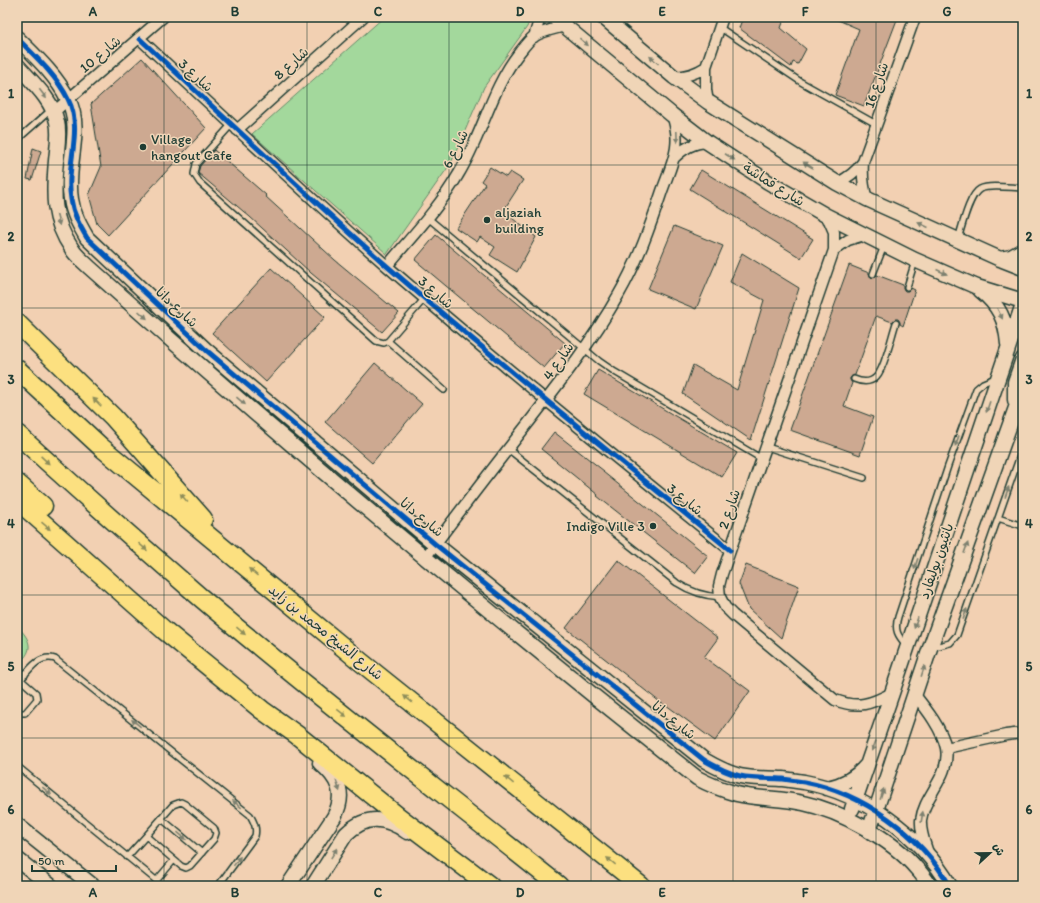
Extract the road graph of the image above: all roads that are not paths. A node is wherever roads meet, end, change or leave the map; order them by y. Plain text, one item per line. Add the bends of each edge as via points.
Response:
1 (163, 17) edge
2 (363, 17) edge
3 (540, 17) edge
4 (603, 17) edge
5 (915, 17) edge
6 (559, 22) edge
7 (721, 22) edge
8 (534, 37) junction
9 (17, 38) edge
10 (140, 39) junction
11 (17, 65) edge
12 (706, 67) junction
13 (674, 77) junction
14 (68, 99) junction
15 (708, 102) junction
16 (53, 110) junction
17 (672, 115) junction
18 (877, 124) junction
19 (234, 127) junction
20 (17, 140) edge
21 (707, 142) junction
22 (674, 158) junction
23 (863, 162) junction
24 (837, 183) junction
25 (1023, 188) edge
26 (866, 199) junction
27 (827, 216) junction
28 (428, 218) junction
29 (864, 235) junction
30 (957, 240) junction
31 (884, 245) junction
32 (834, 250) junction
33 (1023, 250) edge
34 (1000, 259) junction
35 (915, 260) junction
36 (387, 266) junction
37 (1023, 268) edge
38 (873, 274) dead end
39 (907, 286) dead end
40 (977, 287) junction
41 (425, 298) junction
42 (1023, 302) edge
43 (17, 323) edge
44 (896, 323) dead end
45 (388, 341) junction
46 (584, 348) junction
47 (1008, 348) junction
48 (1023, 359) edge
49 (17, 369) edge
50 (998, 377) junction
51 (854, 379) dead end
52 (1023, 388) edge
53 (444, 390) dead end
54 (546, 402) junction
55 (1016, 408) junction
56 (17, 434) edge
57 (767, 447) junction
58 (1023, 447) edge
59 (508, 449) junction
60 (762, 459) junction
61 (864, 478) dead end
62 (17, 482) edge
63 (17, 500) edge
64 (998, 518) junction
65 (1023, 526) edge
66 (435, 544) junction
67 (730, 550) junction
68 (425, 558) junction
69 (238, 559) junction
70 (720, 597) junction
71 (908, 647) junction
72 (930, 648) junction
73 (17, 668) edge
74 (25, 675) junction
75 (19, 682) edge
76 (892, 693) junction
77 (915, 695) junction
78 (262, 710) junction
79 (17, 711) edge
80 (1023, 733) edge
81 (946, 748) junction
82 (867, 764) junction
83 (17, 766) edge
84 (827, 788) junction
85 (855, 800) junction
86 (876, 812) junction
87 (162, 819) junction
88 (849, 819) junction
89 (17, 824) edge
90 (869, 831) junction
91 (146, 836) junction
92 (202, 853) junction
93 (449, 854) junction
94 (929, 855) junction
95 (127, 857) junction
96 (17, 859) edge
97 (174, 860) junction
98 (156, 881) junction
99 (291, 882) edge
100 (485, 882) edge
101 (51, 886) edge
102 (93, 886) edge
103 (163, 886) edge
104 (218, 886) edge
105 (305, 886) edge
106 (313, 886) edge
107 (559, 886) edge
108 (641, 886) edge
109 (930, 886) edge
110 (950, 886) edge

1 - 10 street, شارع 10
2 - 19 street, شارع 8
3 - 8 street, شارع 6
13 -> 4 street
5 - 18 street, شارع 16
6 - 8 street, شارع 6
6 -> 17 street, شارع قماشة
7 - 12 street
7 - 18 lane via 801,82
8 - 28 street, شارع 6 via 508,69 470,153 447,193
9 - 14 street, شارع دانا via 53,76
10 - 14 street, شارع 10
10 - 19 street, شارع 3
11 -> 16 street, شارع دانا via 40,89
12 - 13 street via 691,75
12 - 15 street
13 - 15 street
14 - 16 street, شارع 10
14 - 66 street, شارع دانا via 74,125 70,198 76,219 87,238 206,350
24 -> 15 street
16 - 20 lane
16 -> 68 street, شارع دانا via 59,133 54,207 60,229 72,250 196,363
17 - 21 street, شارع قماشة
17 -> 22 street, شارع 4 via 678,136
18 - 23 street, شارع 16
19 - 36 street, شارع 3
19 - 45 lane via 196,164 196,179 376,341
21 - 22 street via 689,146
21 -> 27 street, شارع قماشة via 768,182
22 - 46 street, شارع 4 via 634,265 606,316
23 - 24 street, شارع 16 via 856,172
23 - 26 street, شارع 16 via 862,181
24 - 26 street
25 - 30 lane via 992,186 980,189 972,197
30 -> 26 street
27 - 29 street, شارع قماشة
27 - 32 street, شارع 2 via 834,232
28 - 36 street, شارع 6
28 - 46 lane
29 - 31 street, شارع قماشة
29 - 32 street via 848,240
30 - 34 street
31 - 35 street, شارع قماشة
31 - 38 lane
32 - 57 street, شارع 2
33 - 34 street via 1011,257
34 - 37 street
35 - 39 lane
35 -> 40 street, شارع قماشة
36 - 41 street, شارع 3
40 - 42 street, شارع قماشة
40 -> 47 street via 1001,313 1007,330
41 - 45 lane
41 - 54 street, شارع 3
42 - 47 street, بانثيون بوليفارد
69 -> 43 highway via 113,417
44 - 51 lane via 881,372 871,380 862,382
45 - 53 lane
46 - 54 street, شارع 4
46 - 60 lane via 615,372
47 - 50 street, بانثيون بوليفارد
48 - 55 street via 1015,382
49 - 69 highway, شارع الشيخ محمد بن زايد via 101,447
50 -> 71 street, بانثيون بوليفارد
50 -> 71 lane via 976,389 948,466 896,623 897,635
52 - 55 street, بانثيون بوليفارد
54 - 59 street, شارع 4
54 - 67 street, شارع 3
72 -> 55 street, بانثيون بوليفارد
56 -> 107 highway via 200,597
57 - 60 street, شارع 2
57 - 61 lane
64 -> 58 lane
59 - 66 street, شارع 4
59 - 70 lane via 686,590
60 - 67 street, شارع 2
62 - 93 highway via 172,621 402,807
63 -> 78 highway via 164,630
64 - 65 lane
72 -> 64 lane via 950,643 957,635
66 - 68 street, شارع 4
66 - 84 street, شارع دانا via 704,760 722,770 741,776 805,782
67 - 70 street, شارع 2 via 719,586
68 - 88 street, شارع دانا via 698,778 717,788 738,794 804,803 825,808
108 -> 69 highway, شارع الشيخ محمد بن زايد
70 - 76 street via 725,607 835,700 862,705
71 - 76 street, بانثيون بوليفارد
77 -> 72 street, بانثيون بوليفارد
73 - 74 lane
74 - 75 lane
104 -> 74 lane via 255,836 255,825 250,815 55,659 46,657 39,660
75 - 79 lane via 34,691 37,699 27,711
76 -> 82 street, بانثيون بوليفارد
77 - 81 street via 933,720
86 -> 77 street, بانثيون بوليفارد
78 - 93 highway
78 -> 99 street via 328,769 336,780 340,792 334,818
80 - 81 street
94 -> 81 street via 921,830 921,820 923,810 944,770
82 - 84 street via 850,781
82 - 85 street, بانثيون بوليفارد
83 -> 95 lane
84 - 85 street, شارع دانا
85 - 86 street, شارع دانا
85 - 88 street, بانثيون بوليفارد
86 - 90 street, بانثيون بوليفارد
86 - 94 street, شارع دانا via 895,824
87 - 91 lane
87 -> 92 lane
87 - 92 lane via 175,804 181,802 212,826 216,836
88 - 90 street, شارع دانا
89 - 102 street
90 - 109 street, شارع دانا via 903,855 918,869
91 - 95 lane
91 - 97 lane
92 - 97 lane via 188,867 183,867
93 - 100 highway
94 - 110 street, شارع دانا
95 - 98 lane
96 - 101 street
97 - 98 lane
98 - 103 lane
99 - 105 street
106 -> 100 street via 350,831 361,823 378,819 395,824 456,868

